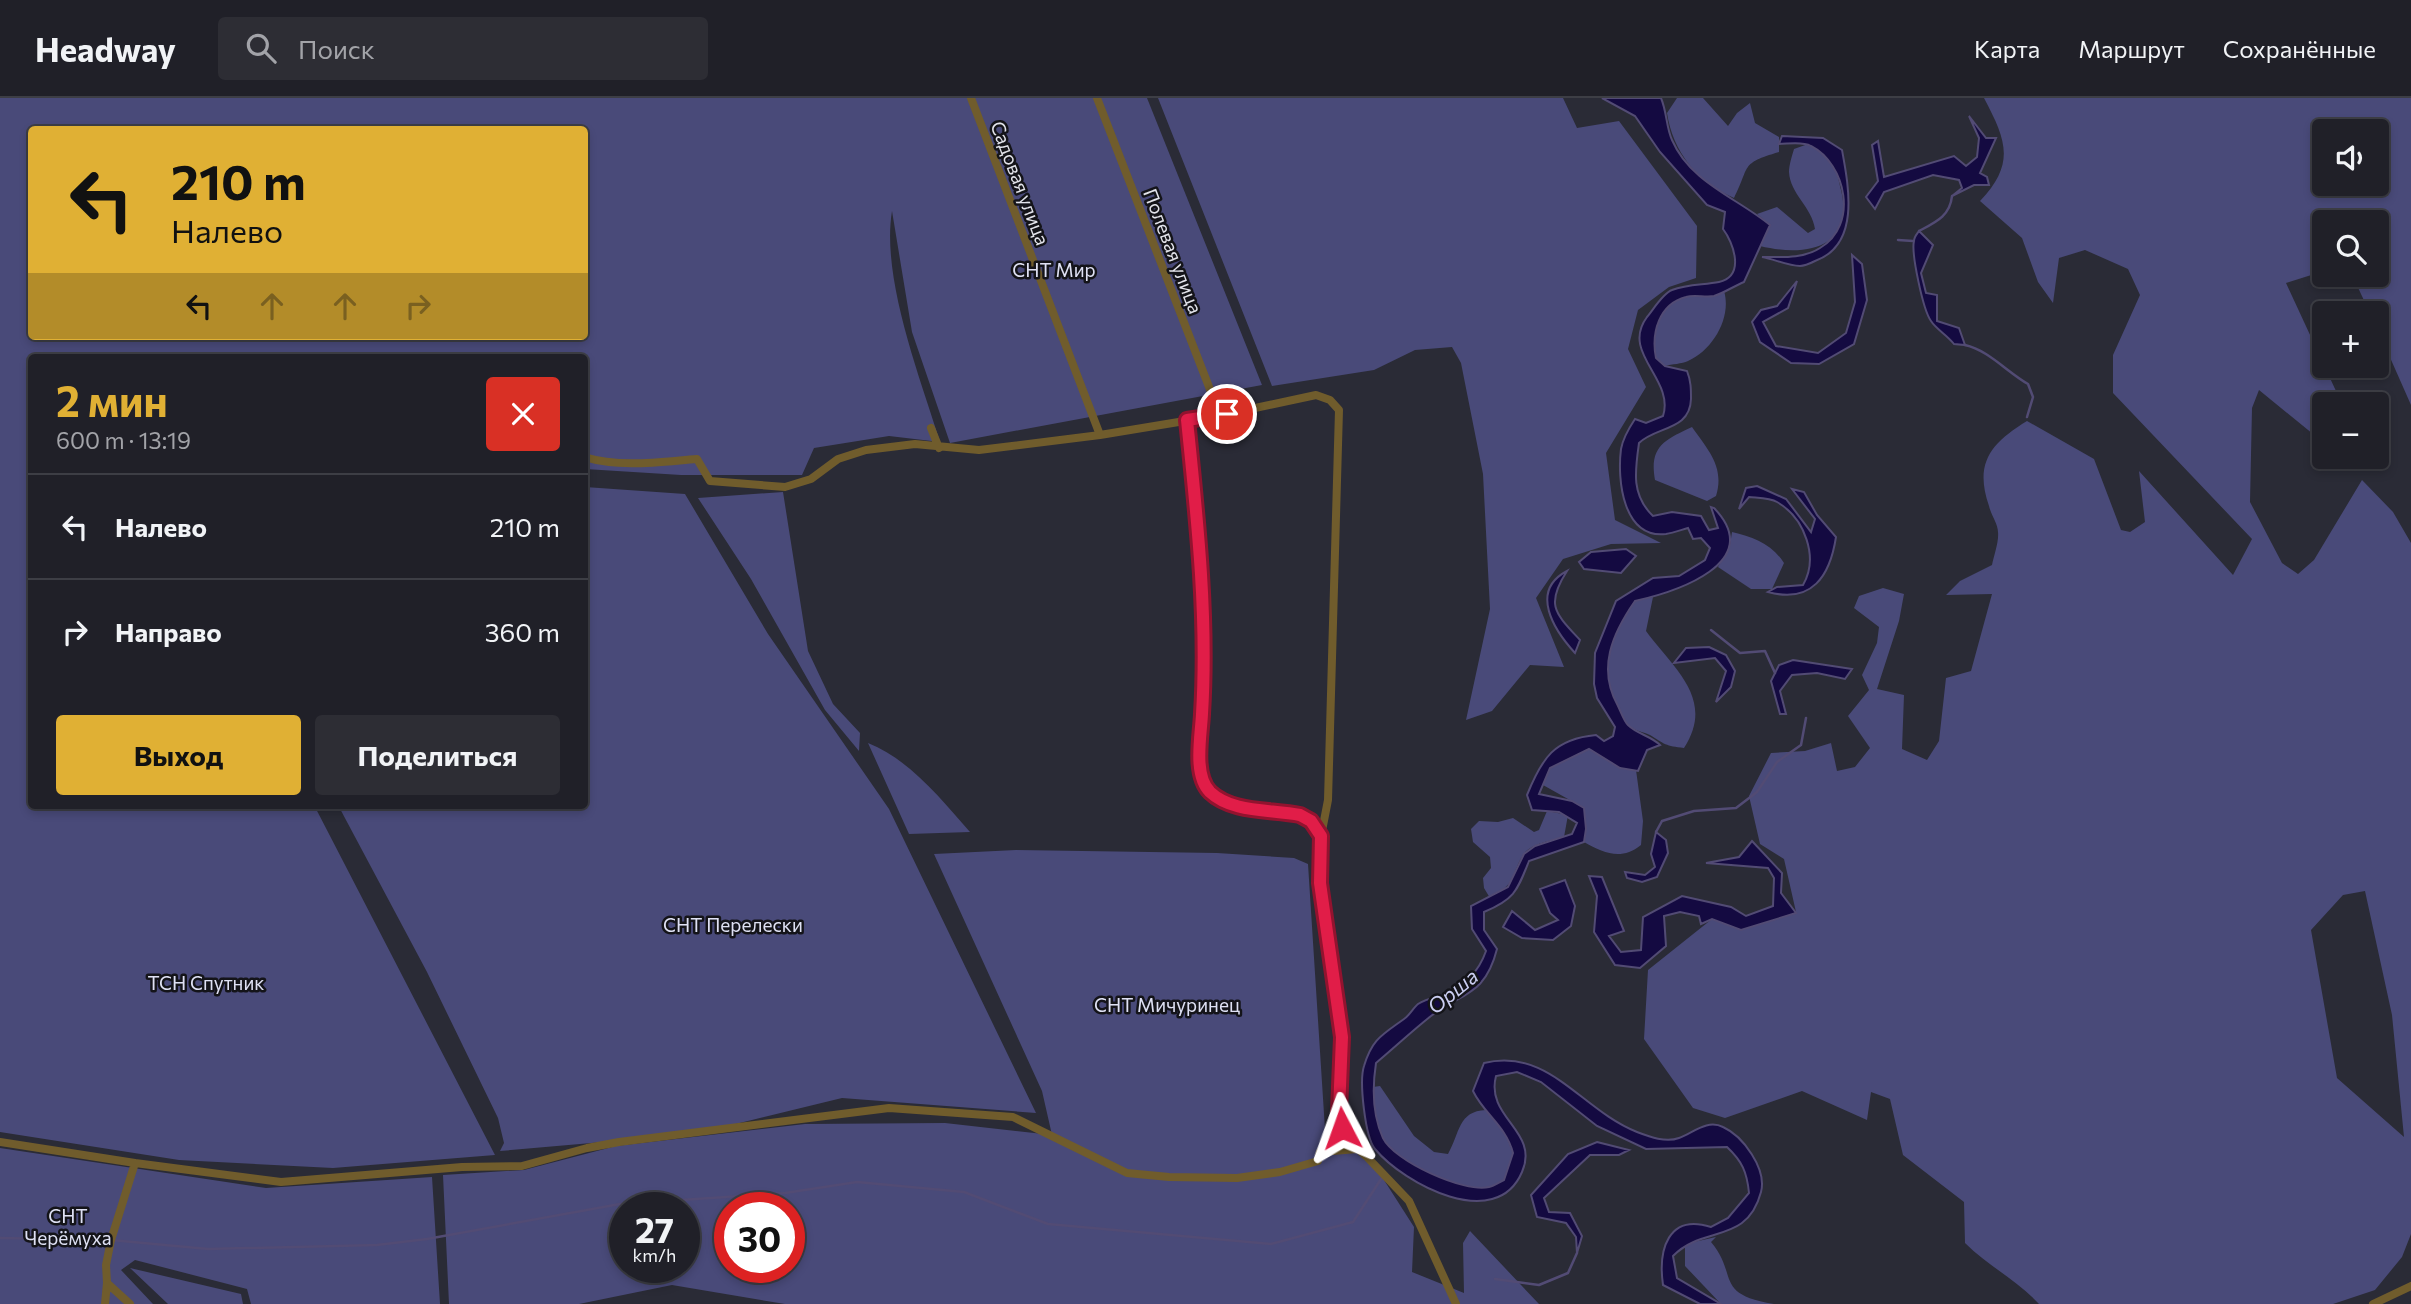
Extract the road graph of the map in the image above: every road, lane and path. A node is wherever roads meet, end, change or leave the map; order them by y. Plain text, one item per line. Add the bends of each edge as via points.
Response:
1 (971, 98) edge
2 (1097, 98) edge
3 (1217, 416) junction
4 (1187, 420) junction
5 (931, 428) dead end
6 (1100, 435) junction
7 (939, 448) junction
8 (588, 458) edge
9 (1321, 836) junction
10 (1342, 1128) junction
11 (0, 1142) edge
12 (1357, 1149) junction
13 (1320, 1152) junction
14 (135, 1163) junction
15 (107, 1283) junction
16 (2411, 1286) edge
17 (105, 1304) edge
18 (130, 1304) edge
19 (1456, 1304) edge
20 (2372, 1304) edge

1 - 6 street, Садовая улица
2 - 3 street, Полевая улица
3 - 4 street
3 - 9 street via 1316,395 1339,410 1328,800
4 - 6 street
4 - 9 street via 1199,543 1204,679 1199,756 1205,785 1224,804 1300,815 1311,821
5 - 7 street
6 - 7 street via 979,450
7 - 8 street via 915,444 866,450 838,459 811,479 785,487 710,481 697,459 640,464
9 - 10 street via 1320,883 1342,1037
10 - 12 street
10 - 13 street
11 - 14 street
12 - 13 street
12 - 19 street via 1409,1201
13 - 14 street via 1318,1161 1237,1178 1127,1173 1013,1117 888,1108 620,1142 522,1166 281,1182
14 - 15 street via 111,1240
15 - 17 street
15 - 18 street
16 - 20 street

